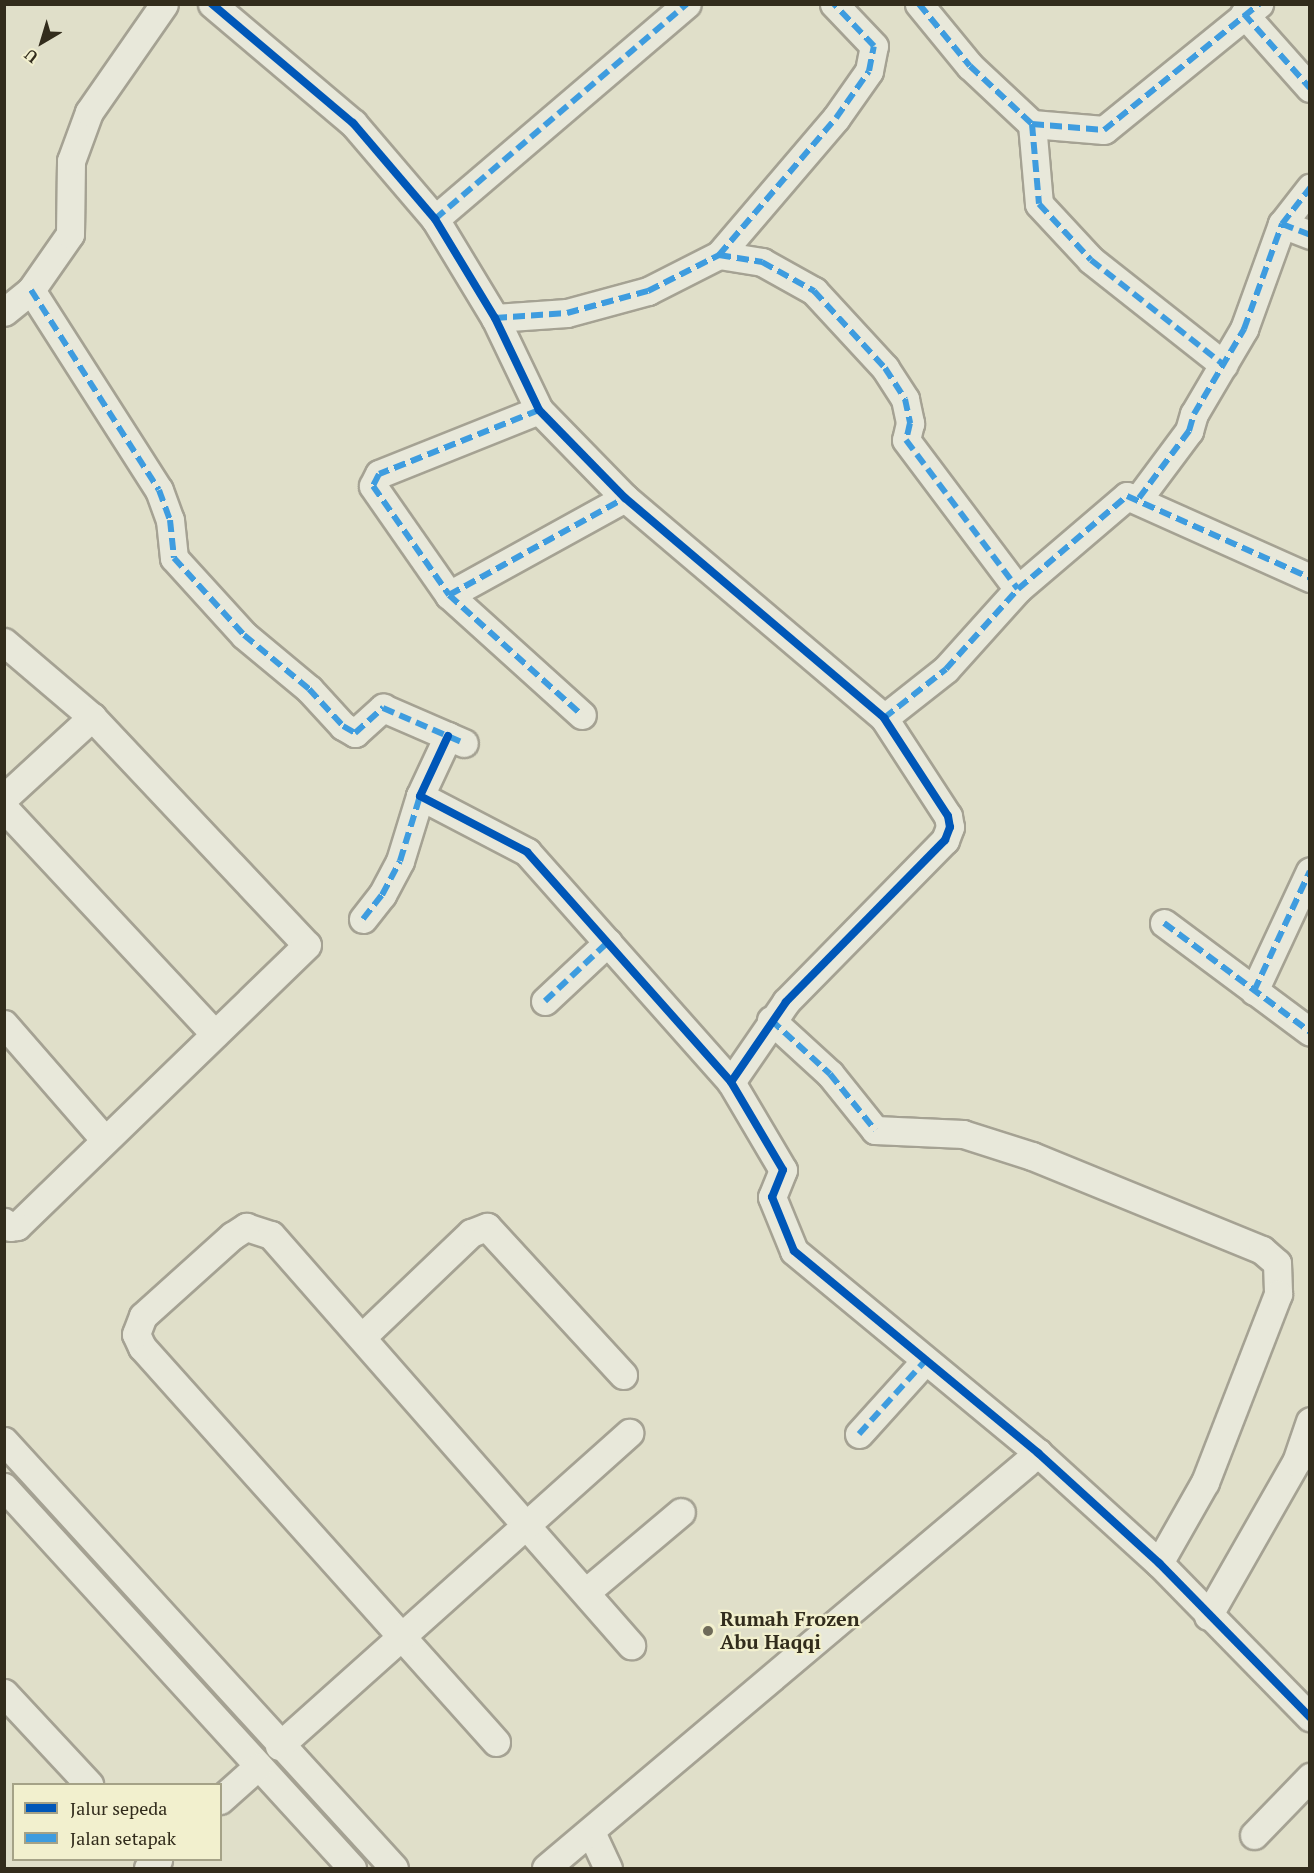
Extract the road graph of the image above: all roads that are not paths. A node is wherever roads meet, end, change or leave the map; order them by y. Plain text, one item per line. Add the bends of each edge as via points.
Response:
1 (164, 4) edge
2 (212, 4) edge
3 (687, 4) edge
4 (834, 4) edge
5 (919, 4) edge
6 (1252, 10) edge
7 (1310, 88) edge
8 (1032, 124) junction
9 (1310, 188) edge
10 (435, 219) junction
11 (1282, 224) junction
12 (1310, 235) edge
13 (719, 255) junction
14 (31, 290) junction
15 (4, 312) edge
16 (495, 318) junction
17 (1224, 365) junction
18 (539, 410) junction
19 (625, 498) junction
20 (1140, 498) junction
21 (1310, 578) edge
22 (1018, 589) junction
23 (449, 596) junction
24 (4, 642) edge
25 (582, 715) dead end
26 (92, 717) junction
27 (884, 718) junction
28 (420, 796) junction
29 (4, 798) edge
30 (4, 808) edge
31 (1310, 871) edge
32 (363, 919) dead end
33 (1164, 923) dead end
34 (608, 942) junction
35 (1254, 991) junction
36 (545, 1001) dead end
37 (771, 1020) junction
38 (4, 1024) edge
39 (1310, 1032) edge
40 (214, 1034) junction
41 (731, 1082) junction
42 (104, 1138) junction
43 (4, 1222) edge
44 (362, 1337) junction
45 (925, 1361) junction
46 (622, 1375) dead end
47 (1310, 1421) edge
48 (629, 1433) dead end
49 (859, 1434) dead end
50 (4, 1441) edge
51 (1038, 1453) junction
52 (4, 1487) edge
53 (69, 1511) junction
54 (681, 1512) dead end
55 (528, 1525) junction
56 (46, 1532) junction
57 (1160, 1563) junction
58 (586, 1592) junction
59 (1208, 1616) junction
60 (402, 1636) junction
61 (631, 1645) dead end
62 (4, 1693) edge
63 (1310, 1717) edge
64 (496, 1742) dead end
65 (279, 1746) junction
66 (257, 1767) junction
67 (1310, 1777) edge
68 (87, 1783) edge
69 (222, 1798) edge
70 (591, 1832) junction
71 (1254, 1835) dead end
72 (352, 1869) edge
73 (394, 1869) edge
74 (546, 1869) edge
75 (608, 1869) edge

1 - 14 street via 89,112 71,161 70,234
2 - 10 street via 353,123
3 - 10 street
4 - 13 street via 874,46 869,71 836,118
5 - 8 street via 970,66
6 - 7 street
6 - 8 street via 1104,130
8 - 17 street via 1039,204 1091,260
9 - 11 street
10 - 16 street
11 - 12 street
11 - 17 street via 1244,329
13 - 16 street via 648,291 567,313
13 - 22 street via 762,262 814,291 885,368 905,399 910,423 906,440
14 - 15 street
14 - 28 street via 159,490 170,520 174,558 243,636 309,689 343,726 356,733 383,708 456,740
16 - 18 street
17 - 20 street via 1189,431
18 - 19 street
18 - 23 street via 374,479 373,486
19 - 23 street
19 - 27 street
20 - 21 street
20 - 22 street via 1127,495
22 - 27 street via 946,669
23 - 25 street
24 - 26 street
26 - 29 street
26 - 40 street via 306,942 304,952
27 - 37 street via 948,816 950,827 945,840 834,949
28 - 32 street via 400,861 382,895
28 - 34 street via 527,852
30 - 40 street
31 - 35 street
33 - 35 street
34 - 36 street
34 - 41 street
35 - 39 street
37 - 41 street
37 - 57 street via 830,1074 875,1130 963,1134 1012,1150 1262,1250 1277,1263 1278,1294 1204,1482
38 - 42 street
40 - 42 street
41 - 45 street via 783,1170 772,1197 794,1251
42 - 43 street via 17,1226 10,1227
44 - 46 street via 471,1233 487,1227
44 - 55 street
44 - 60 street via 272,1234 246,1227 143,1316 136,1334 142,1347
45 - 49 street
45 - 51 street
47 - 59 street via 1296,1462
48 - 55 street
50 - 53 street
51 - 57 street
51 - 70 street
52 - 56 street
53 - 56 street
53 - 65 street
54 - 58 street
55 - 58 street
55 - 60 street
56 - 66 street
57 - 59 street
58 - 61 street
59 - 63 street
60 - 64 street
60 - 65 street
62 - 68 street
65 - 73 street
66 - 69 street
66 - 72 street
67 - 71 street
70 - 74 street
70 - 75 street

